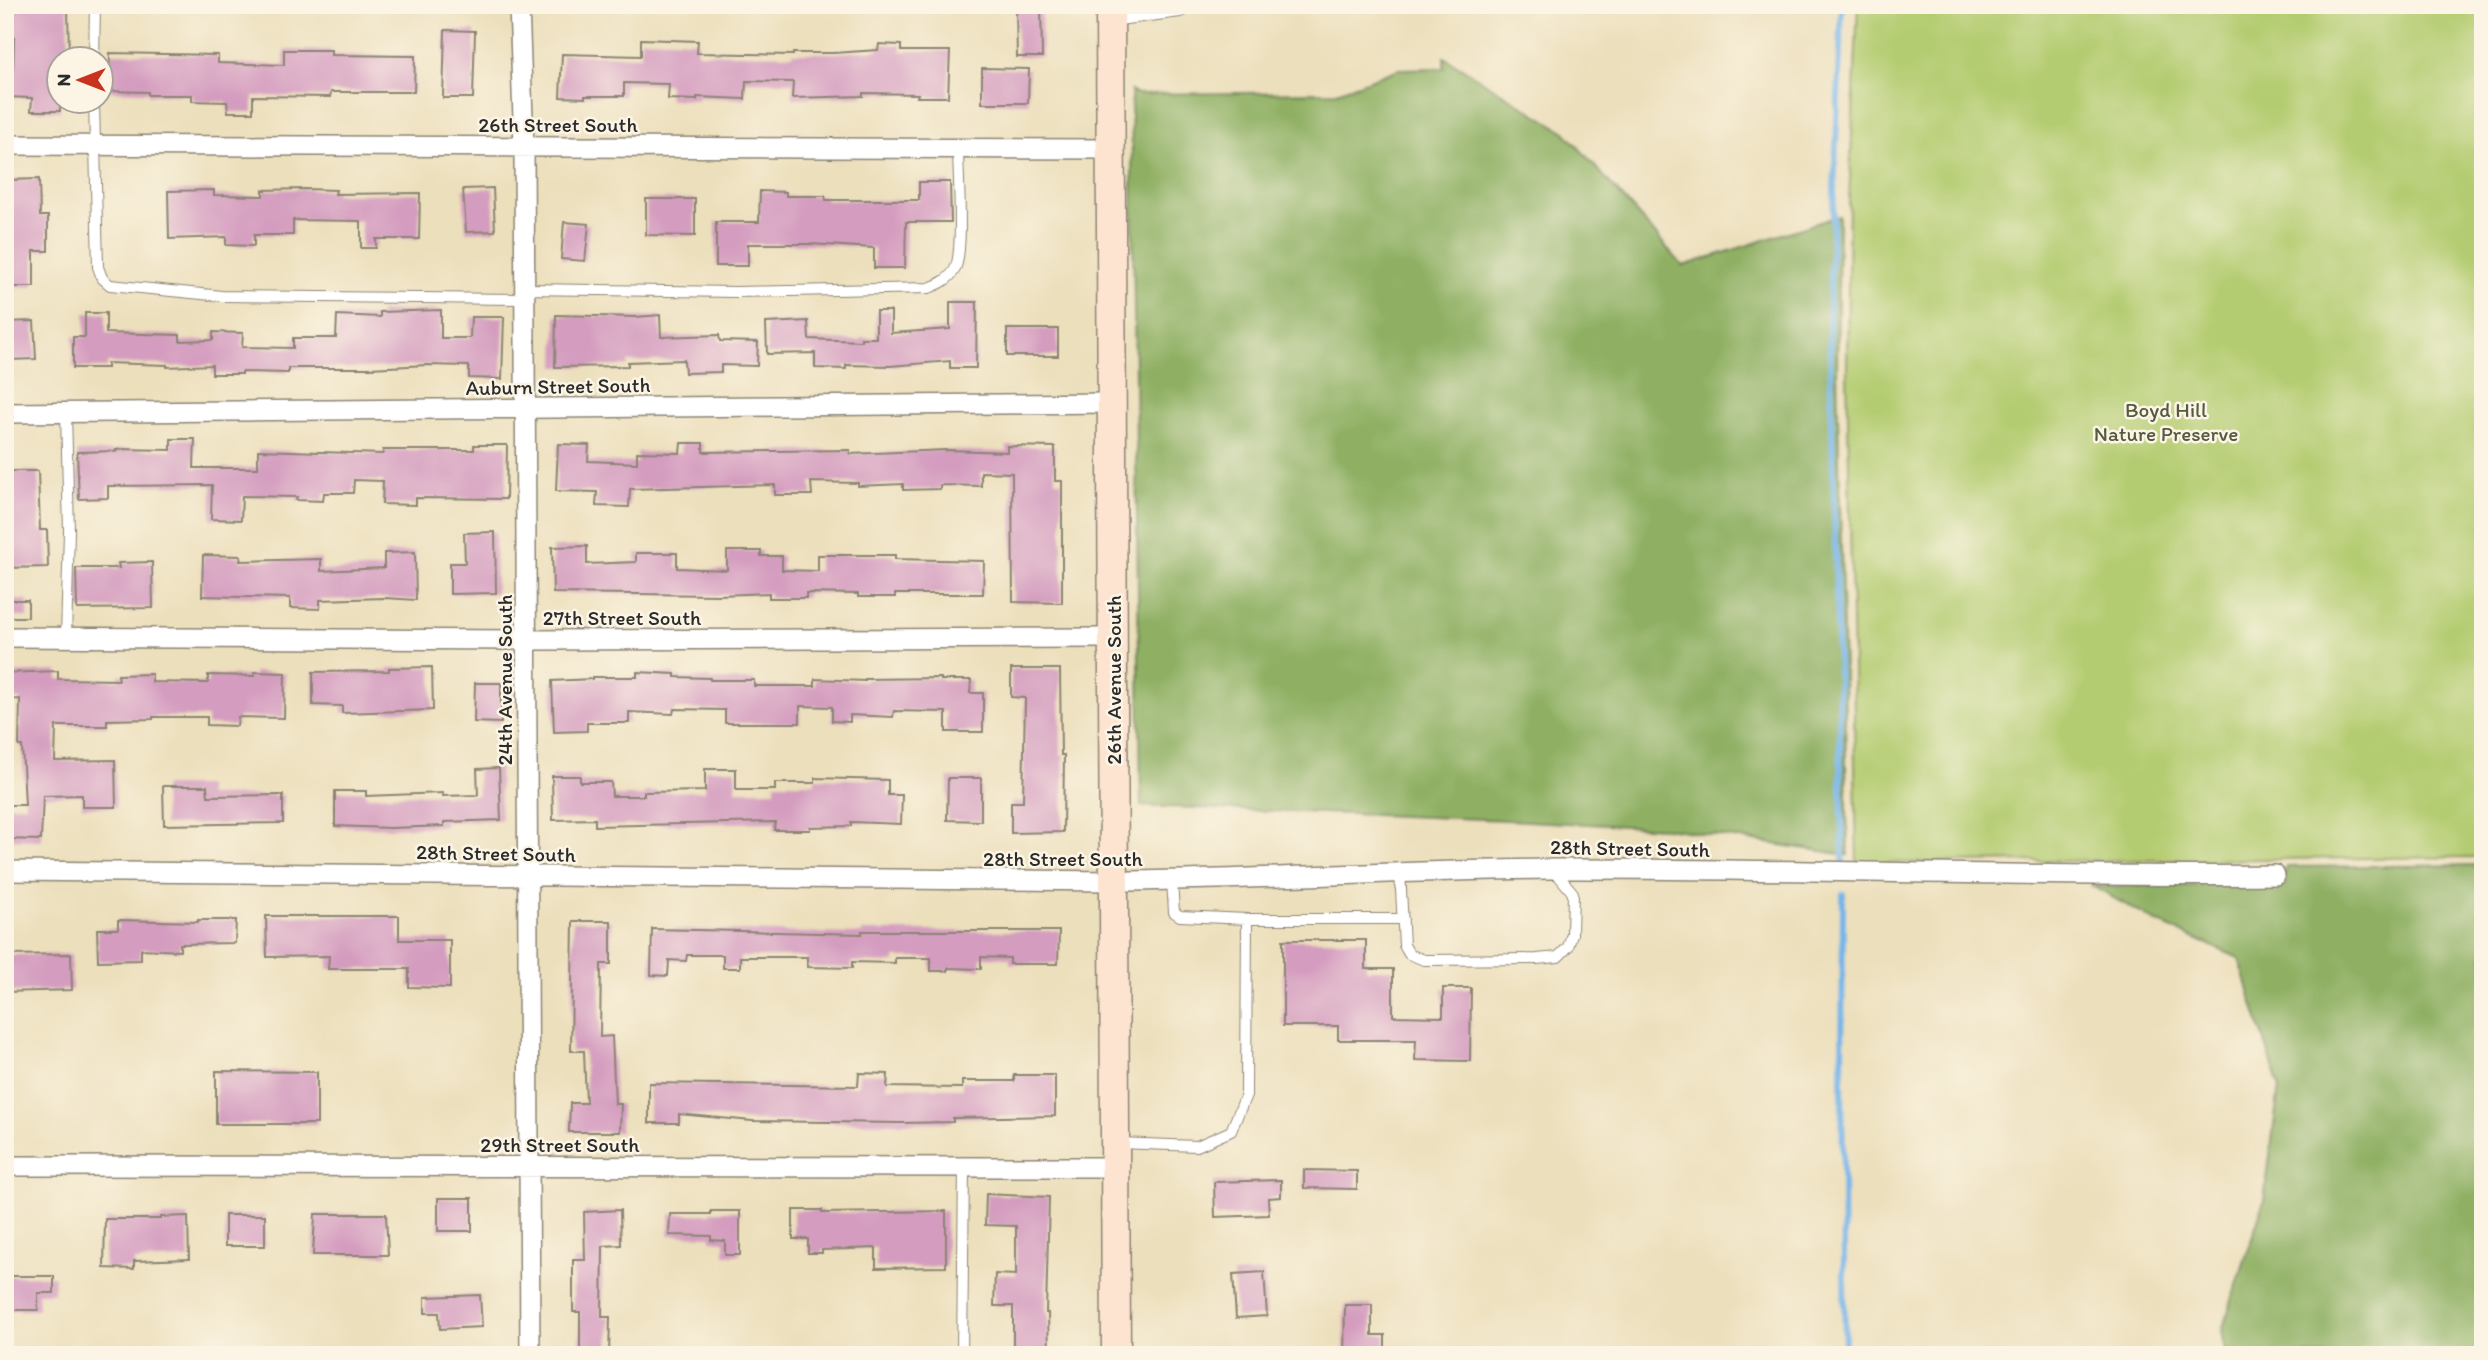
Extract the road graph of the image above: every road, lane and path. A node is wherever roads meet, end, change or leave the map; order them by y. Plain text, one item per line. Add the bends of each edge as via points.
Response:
1 (94, 5) edge
2 (519, 5) edge
3 (1194, 5) edge
4 (1110, 13) edge
5 (94, 46) edge
6 (94, 116) edge
7 (5, 145) edge
8 (93, 145) junction
9 (524, 147) junction
10 (958, 148) junction
11 (1111, 149) junction
12 (525, 294) junction
13 (1112, 403) junction
14 (525, 409) junction
15 (5, 412) edge
16 (66, 412) junction
17 (5, 637) edge
18 (66, 637) junction
19 (1113, 638) junction
20 (526, 640) junction
21 (1554, 869) junction
22 (5, 871) edge
23 (1400, 871) junction
24 (2275, 875) dead end
25 (528, 876) junction
26 (1114, 881) junction
27 (1172, 881) junction
28 (1247, 919) junction
29 (1403, 919) junction
30 (1115, 1155) junction
31 (5, 1166) edge
32 (529, 1167) junction
33 (964, 1167) junction
34 (530, 1355) edge
35 (962, 1355) edge
36 (1116, 1355) edge

1 - 5 lane
2 - 9 street, 24th Avenue South
3 - 4 lane via 1153,15
4 - 11 street, 26th Avenue South
6 - 8 lane
7 - 8 street, 26th Street South
8 - 9 street, 26th Street South
8 - 12 lane via 98,267 110,285 222,296
9 - 10 street, 26th Street South
9 - 12 street, 24th Avenue South
10 - 11 street, 26th Street South
10 - 12 lane via 959,252 955,269 944,282 929,288
11 - 13 street, 26th Avenue South
12 - 14 street, 24th Avenue South
13 - 14 street, Auburn Street South
13 - 19 street, 26th Avenue South
14 - 16 street, Auburn Street South
14 - 20 street, 24th Avenue South
15 - 16 street, Auburn Street South
16 - 18 lane
17 - 18 street, 27th Street South
18 - 20 street, 27th Street South
19 - 20 street, 27th Street South
19 - 26 street, 26th Avenue South
20 - 25 street, 24th Avenue South
21 - 23 street, 28th Street South
21 - 24 street, 28th Street South
21 - 29 lane via 1573,893 1572,934 1558,957 1424,960 1409,954 1404,945
22 - 25 street, 28th Street South
23 - 27 street, 28th Street South
23 - 29 lane
25 - 26 street, 28th Street South
25 - 32 street, 24th Avenue South
26 - 27 street, 28th Street South
26 - 30 street, 26th Avenue South
27 - 28 lane via 1174,912 1180,916
28 - 29 lane
28 - 30 lane via 1246,1095 1231,1131 1197,1146
30 - 33 street, 29th Street South
30 - 36 street, 26th Avenue South
31 - 32 street, 29th Street South
32 - 33 street, 29th Street South
32 - 34 street, 24th Avenue South
33 - 35 lane

